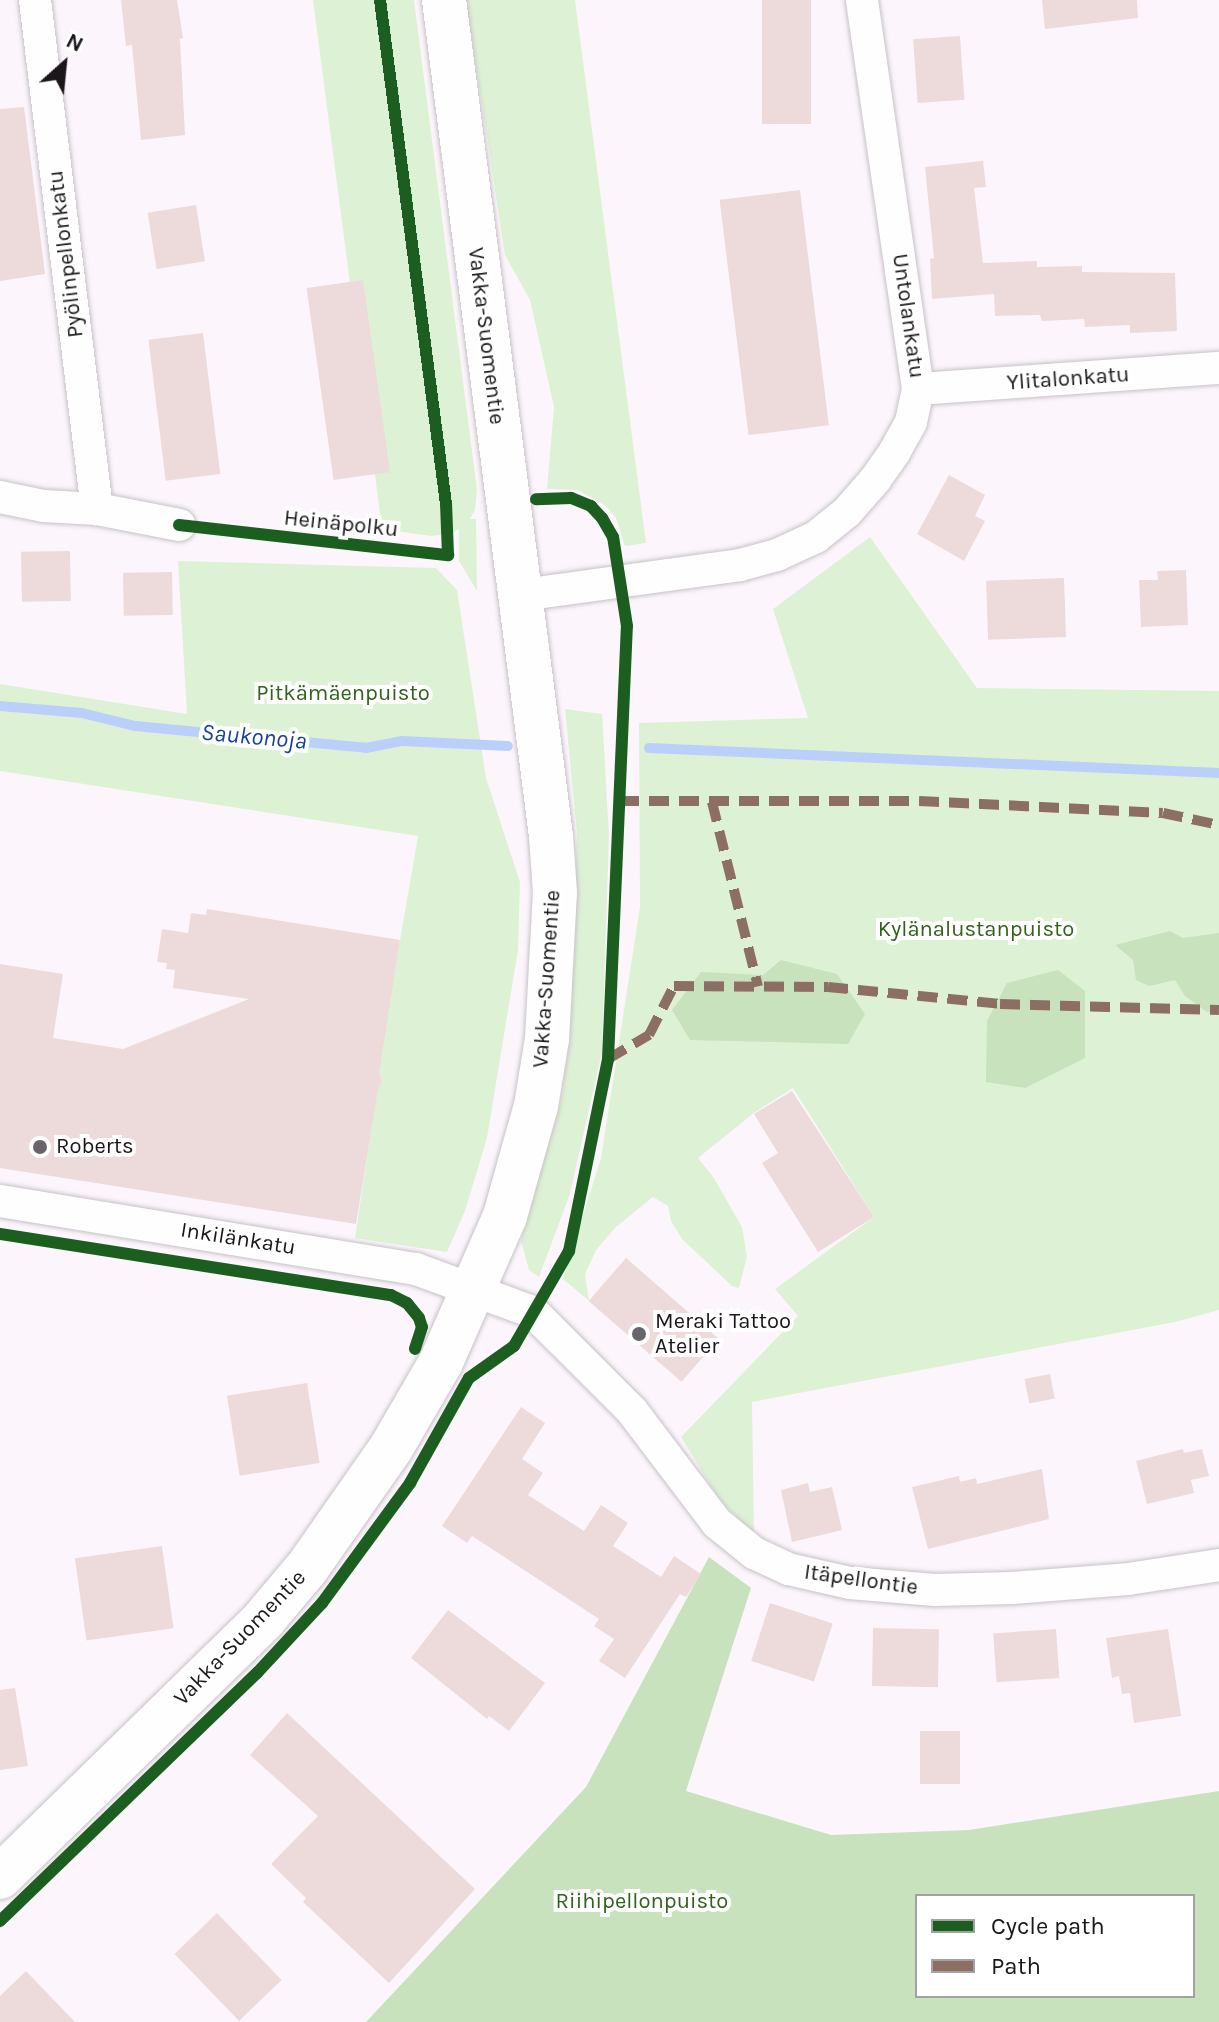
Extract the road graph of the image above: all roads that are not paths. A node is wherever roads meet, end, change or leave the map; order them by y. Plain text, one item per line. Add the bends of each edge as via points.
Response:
1 (35, 0) edge
2 (444, 0) edge
3 (862, 0) edge
4 (1219, 368) edge
5 (918, 389) junction
6 (0, 497) edge
7 (97, 509) junction
8 (179, 525) dead end
9 (522, 595) junction
10 (0, 1201) edge
11 (474, 1288) junction
12 (1219, 1565) edge
13 (0, 1877) edge

1 - 7 street, Pyölinpellonkatu
2 - 9 street, Vakka-Suomentie
3 - 5 street, Untolankatu
4 - 5 street, Ylitalonkatu
5 - 9 street, Untolankatu via 911,422 875,480 816,537 740,565
6 - 7 street
7 - 8 street
9 - 11 street, Vakka-Suomentie via 553,865 547,1039 536,1106 505,1216
10 - 11 street, Inkilänkatu via 370,1260
11 - 12 street, Itäpellontie via 533,1312 560,1336 632,1411 717,1523 769,1562 850,1583 935,1590 1128,1579
11 - 13 street, Vakka-Suomentie via 441,1362 391,1448 307,1568 208,1675

